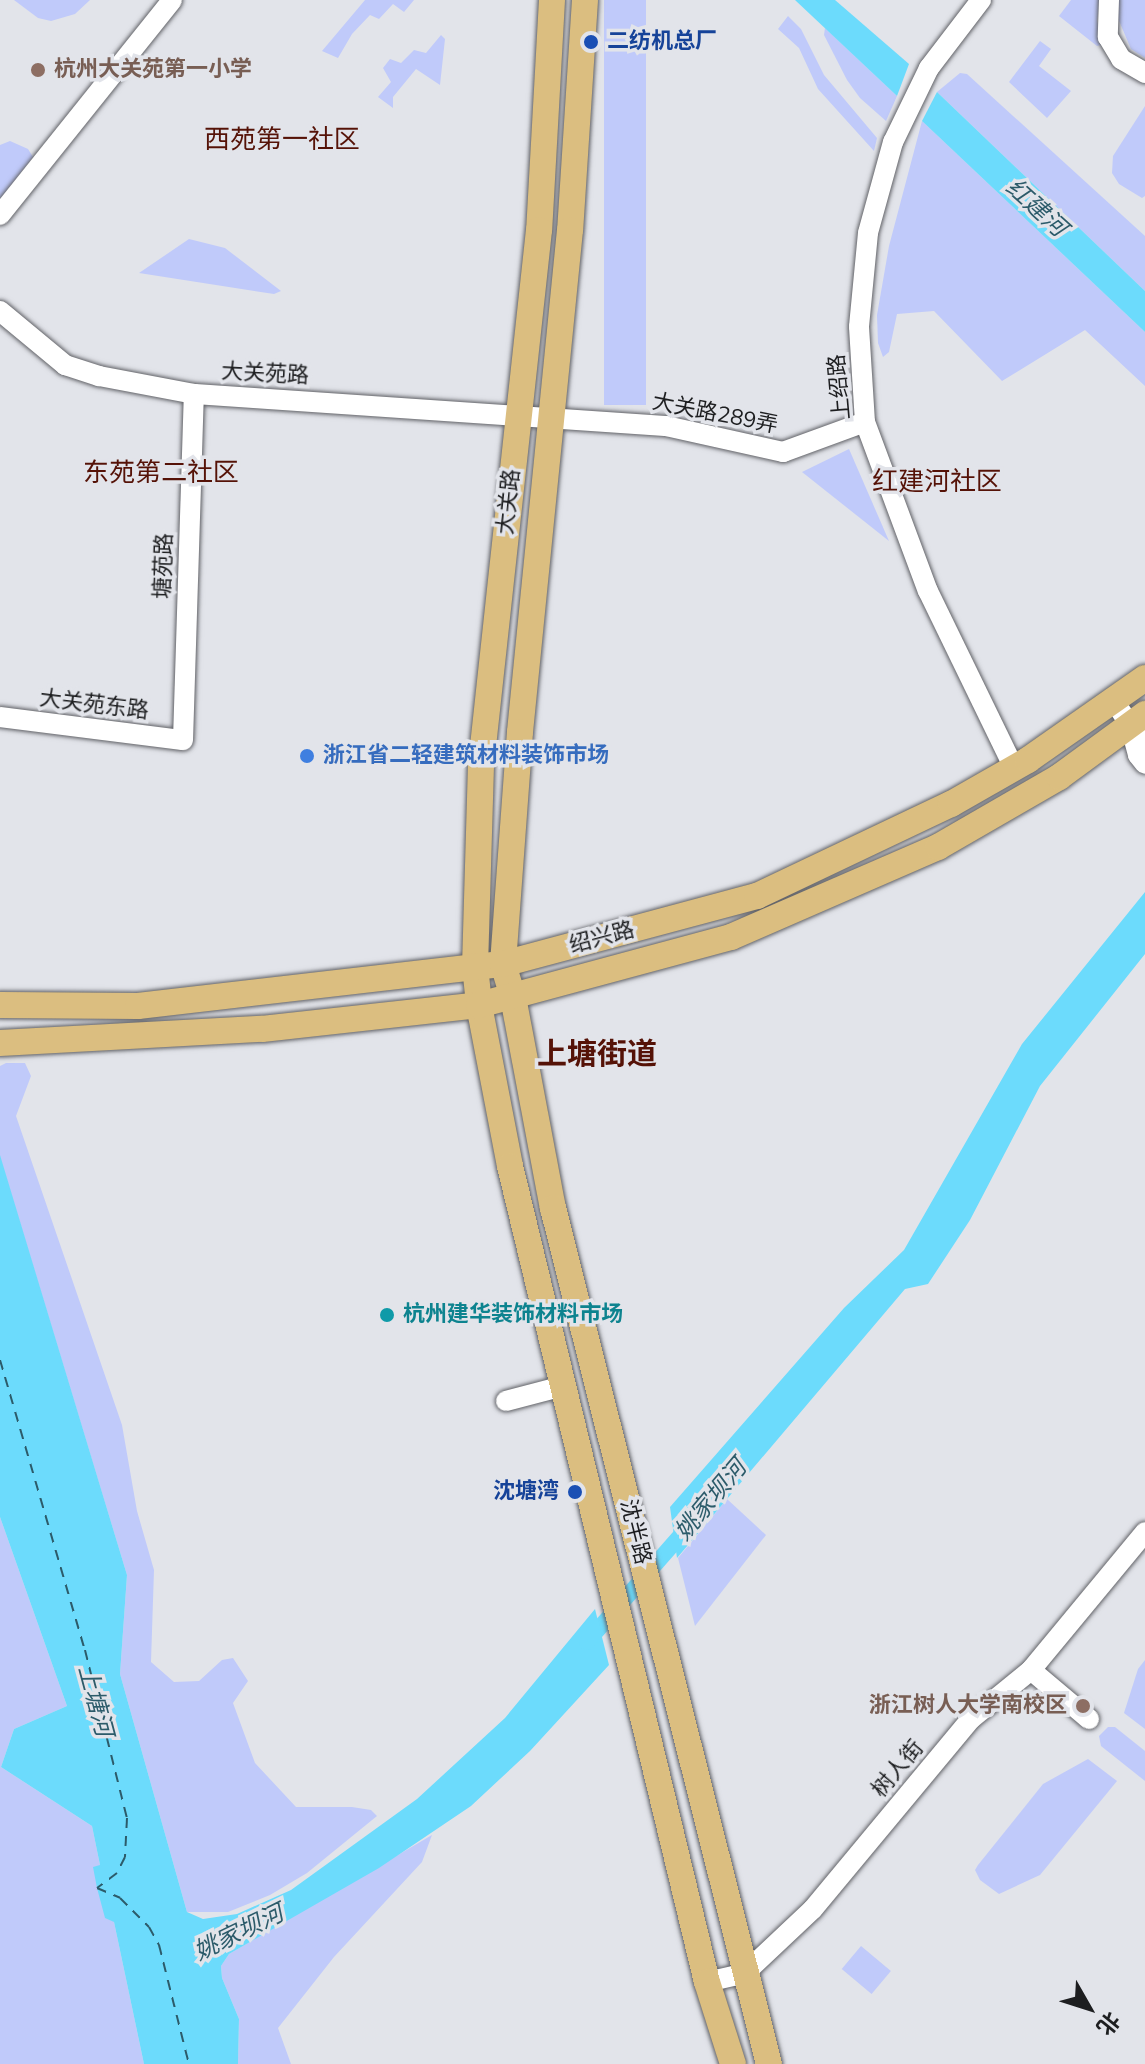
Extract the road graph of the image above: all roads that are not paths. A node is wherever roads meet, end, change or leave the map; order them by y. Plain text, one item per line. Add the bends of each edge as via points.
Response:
1 (172, 0) edge
2 (552, 0) edge
3 (585, 0) edge
4 (981, 0) edge
5 (1109, 0) edge
6 (1145, 73) edge
7 (0, 215) edge
8 (0, 311) edge
9 (194, 394) junction
10 (519, 413) junction
11 (551, 416) junction
12 (865, 422) junction
13 (1145, 678) edge
14 (1114, 701) junction
15 (0, 717) edge
16 (183, 740) joint
17 (1141, 740) edge
18 (1014, 768) junction
19 (503, 964) junction
20 (475, 966) junction
21 (513, 997) junction
22 (0, 1005) edge
23 (479, 1005) junction
24 (0, 1043) edge
25 (563, 1386) junction
26 (506, 1401) dead end
27 (1145, 1532) edge
28 (1031, 1670) junction
29 (1089, 1719) dead end
30 (745, 1973) junction
31 (707, 1982) junction
32 (733, 2064) edge
33 (769, 2064) edge

1 - 7 street
2 - 10 main road, 大关路 via 539,230
3 - 11 main road, 大关路
4 - 12 street, 上绍路 via 929,68 893,142 868,233 859,327
5 - 6 street via 1108,37 1121,59
8 - 9 street, 大关苑路 via 65,365
9 - 10 street, 大关苑路
9 - 16 street, 塘苑路
10 - 11 street, 大关苑路
10 - 20 main road, 大关路 via 481,765
11 - 12 street, 大关路289弄 via 666,426 783,452
11 - 19 main road, 大关路
12 - 18 street, 上绍路 via 928,591
13 - 14 main road, 绍兴路
14 - 17 street
14 - 18 main road, 绍兴路
15 - 16 street, 大关苑东路
17 - 21 main road, 绍兴路 via 1059,777 938,847 731,937
18 - 19 main road, 绍兴路 via 951,804 757,896
19 - 20 main road, 绍兴路
19 - 21 main road, 大关路
20 - 22 main road, 绍兴路 via 138,1006
20 - 23 main road, 大关路
21 - 23 main road, 绍兴路
21 - 30 main road, 沈半路 via 553,1208
23 - 24 main road, 绍兴路 via 262,1029
23 - 25 main road, 沈半路 via 510,1166
25 - 26 street
25 - 31 main road, 沈半路
27 - 28 street, 树人街
28 - 29 street
28 - 30 street, 树人街 via 971,1719 813,1909
30 - 31 street, 树人街
30 - 33 main road, 沈半路
31 - 32 main road, 沈半路

